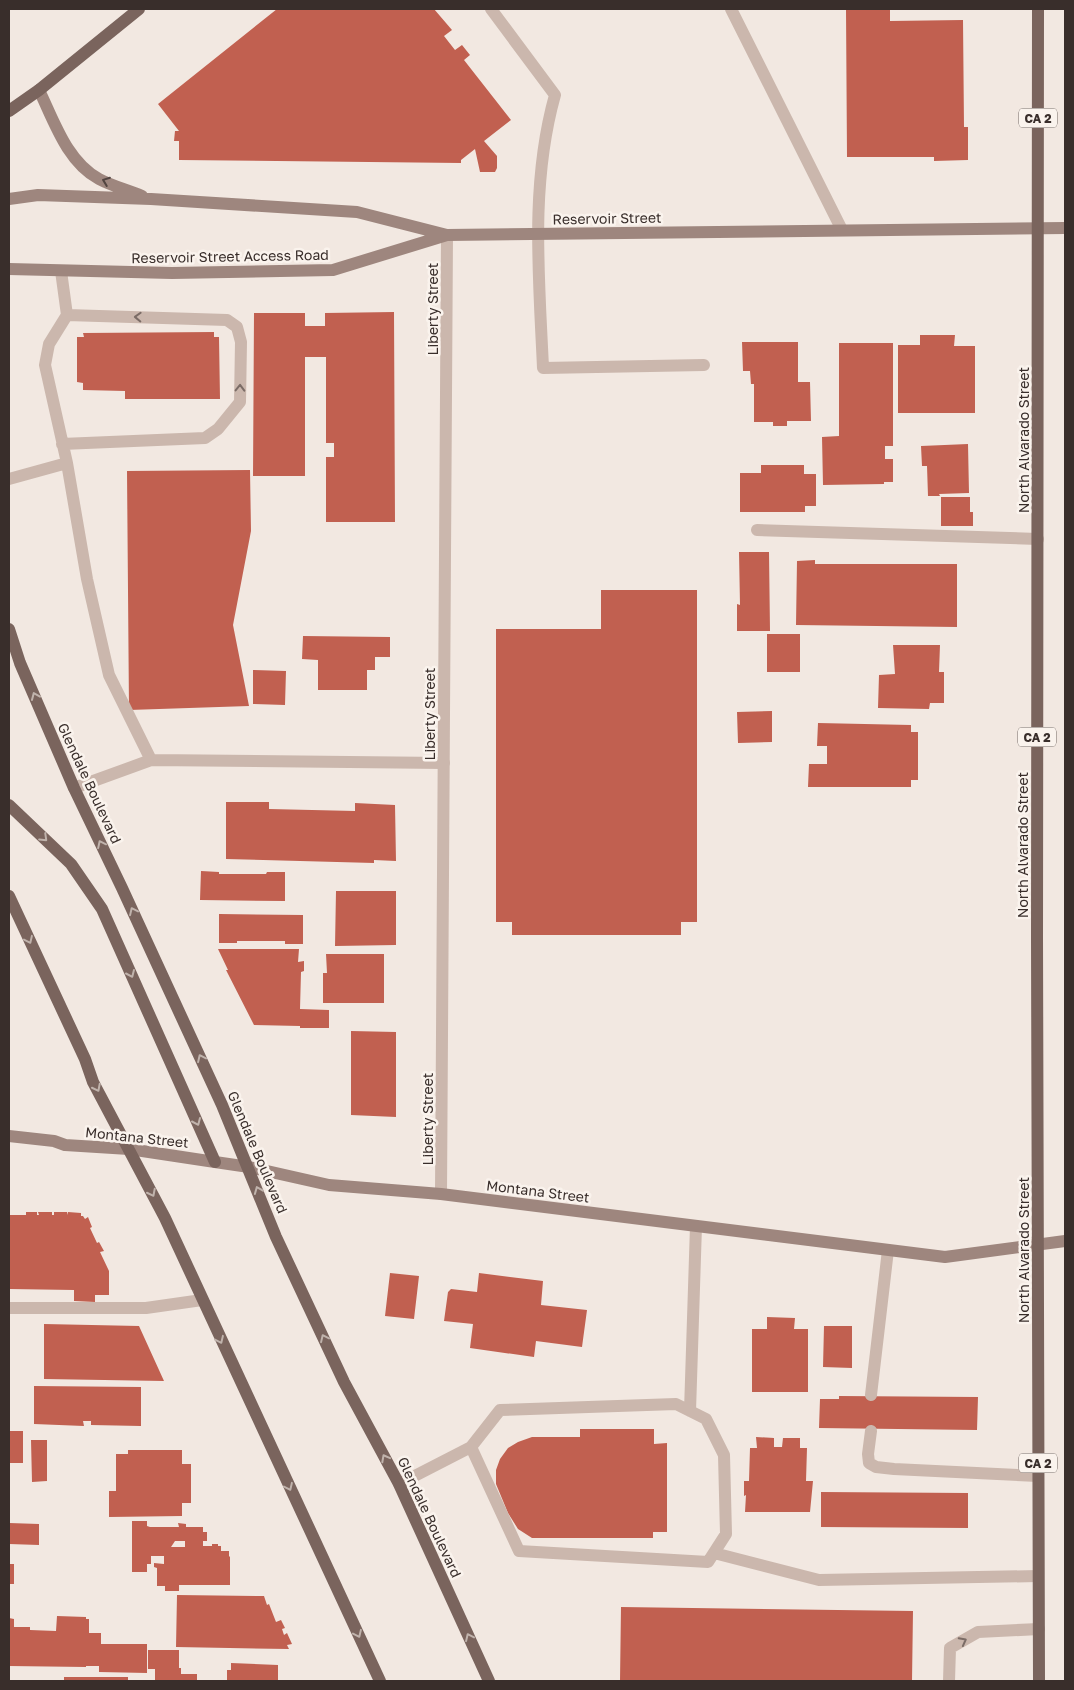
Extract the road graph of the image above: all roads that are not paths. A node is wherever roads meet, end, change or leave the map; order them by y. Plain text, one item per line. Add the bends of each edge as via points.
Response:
1 (139, 9) edge
2 (491, 9) edge
3 (731, 9) edge
4 (1038, 9) edge
5 (39, 90) junction
6 (9, 111) edge
7 (9, 199) edge
8 (151, 199) junction
9 (1038, 228) junction
10 (1065, 228) edge
11 (842, 230) junction
12 (538, 233) junction
13 (447, 234) junction
14 (9, 269) edge
15 (61, 271) junction
16 (67, 315) junction
17 (704, 365) dead end
18 (62, 444) junction
19 (67, 463) junction
20 (9, 479) edge
21 (757, 530) dead end
22 (1038, 539) junction
23 (9, 629) edge
24 (151, 760) junction
25 (444, 763) junction
26 (74, 788) junction
27 (9, 805) edge
28 (9, 896) edge
29 (9, 1136) edge
30 (129, 1149) junction
31 (215, 1162) junction
32 (249, 1167) junction
33 (441, 1194) junction
34 (696, 1226) junction
35 (1065, 1241) edge
36 (1038, 1246) junction
37 (888, 1250) junction
38 (202, 1300) junction
39 (9, 1308) edge
40 (871, 1395) dead end
41 (690, 1411) junction
42 (870, 1431) dead end
43 (471, 1448) junction
44 (1038, 1476) junction
45 (399, 1484) junction
46 (714, 1553) junction
47 (1038, 1576) junction
48 (1039, 1629) junction
49 (380, 1681) edge
50 (490, 1681) edge
51 (948, 1681) edge
52 (1039, 1681) edge

1 - 5 main road
2 - 12 street via 555,95 540,172
3 - 11 street
4 - 9 main road, North Alvarado Street / CA 2
5 - 6 main road
8 -> 5 street, Reservoir Street via 98,178 78,163
7 - 8 street, Reservoir Street via 38,195
8 - 13 street, Reservoir Street via 357,212
9 - 10 street, Reservoir Street
9 - 11 street, Reservoir Street
9 - 22 main road, North Alvarado Street / CA 2
11 - 12 street, Reservoir Street
12 - 13 street, Reservoir Street
12 - 17 street via 543,368
13 - 15 street, Reservoir Street Access Road via 333,270
13 - 25 street, Liberty Street
14 - 15 street, Reservoir Street Access Road
15 - 16 street
16 - 18 street via 49,344 45,365
18 -> 16 street via 205,438 218,429 240,402 241,342 237,327 227,320
18 - 19 street
19 - 20 street
19 - 24 street via 87,578 109,675
21 - 22 street
22 - 36 main road, North Alvarado Street / CA 2
26 -> 23 main road, Glendale Boulevard via 20,663
24 - 25 street
24 - 26 street
25 - 33 street, Liberty Street
32 -> 26 main road, Glendale Boulevard via 148,942
27 -> 31 main road via 71,864 102,909
28 -> 30 main road via 93,1082
29 - 30 street, Montana Street via 65,1145
30 - 31 street, Montana Street
30 -> 38 main road
31 - 32 street, Montana Street
32 - 33 street, Montana Street via 329,1185
45 -> 32 main road, Glendale Boulevard via 344,1382 276,1237
33 - 34 street, Montana Street
34 - 37 street, Montana Street
34 - 41 street
35 - 36 street, Montana Street
36 - 37 street, Montana Street via 945,1257
36 - 44 main road, North Alvarado Street / CA 2
37 - 40 street
38 - 39 street via 146,1308
38 -> 49 main road
41 - 43 street via 676,1404 500,1410
41 - 46 street via 706,1420 724,1455 726,1534
42 - 44 street via 869,1463 876,1467
43 - 45 street
43 - 46 street via 520,1551 708,1562
44 - 47 main road, North Alvarado Street / CA 2
50 -> 45 main road, Glendale Boulevard
46 - 47 street via 819,1580
47 - 48 main road, North Alvarado Street / CA 2
51 -> 48 street via 950,1648 978,1632
48 - 52 main road, North Alvarado Street / CA 2

